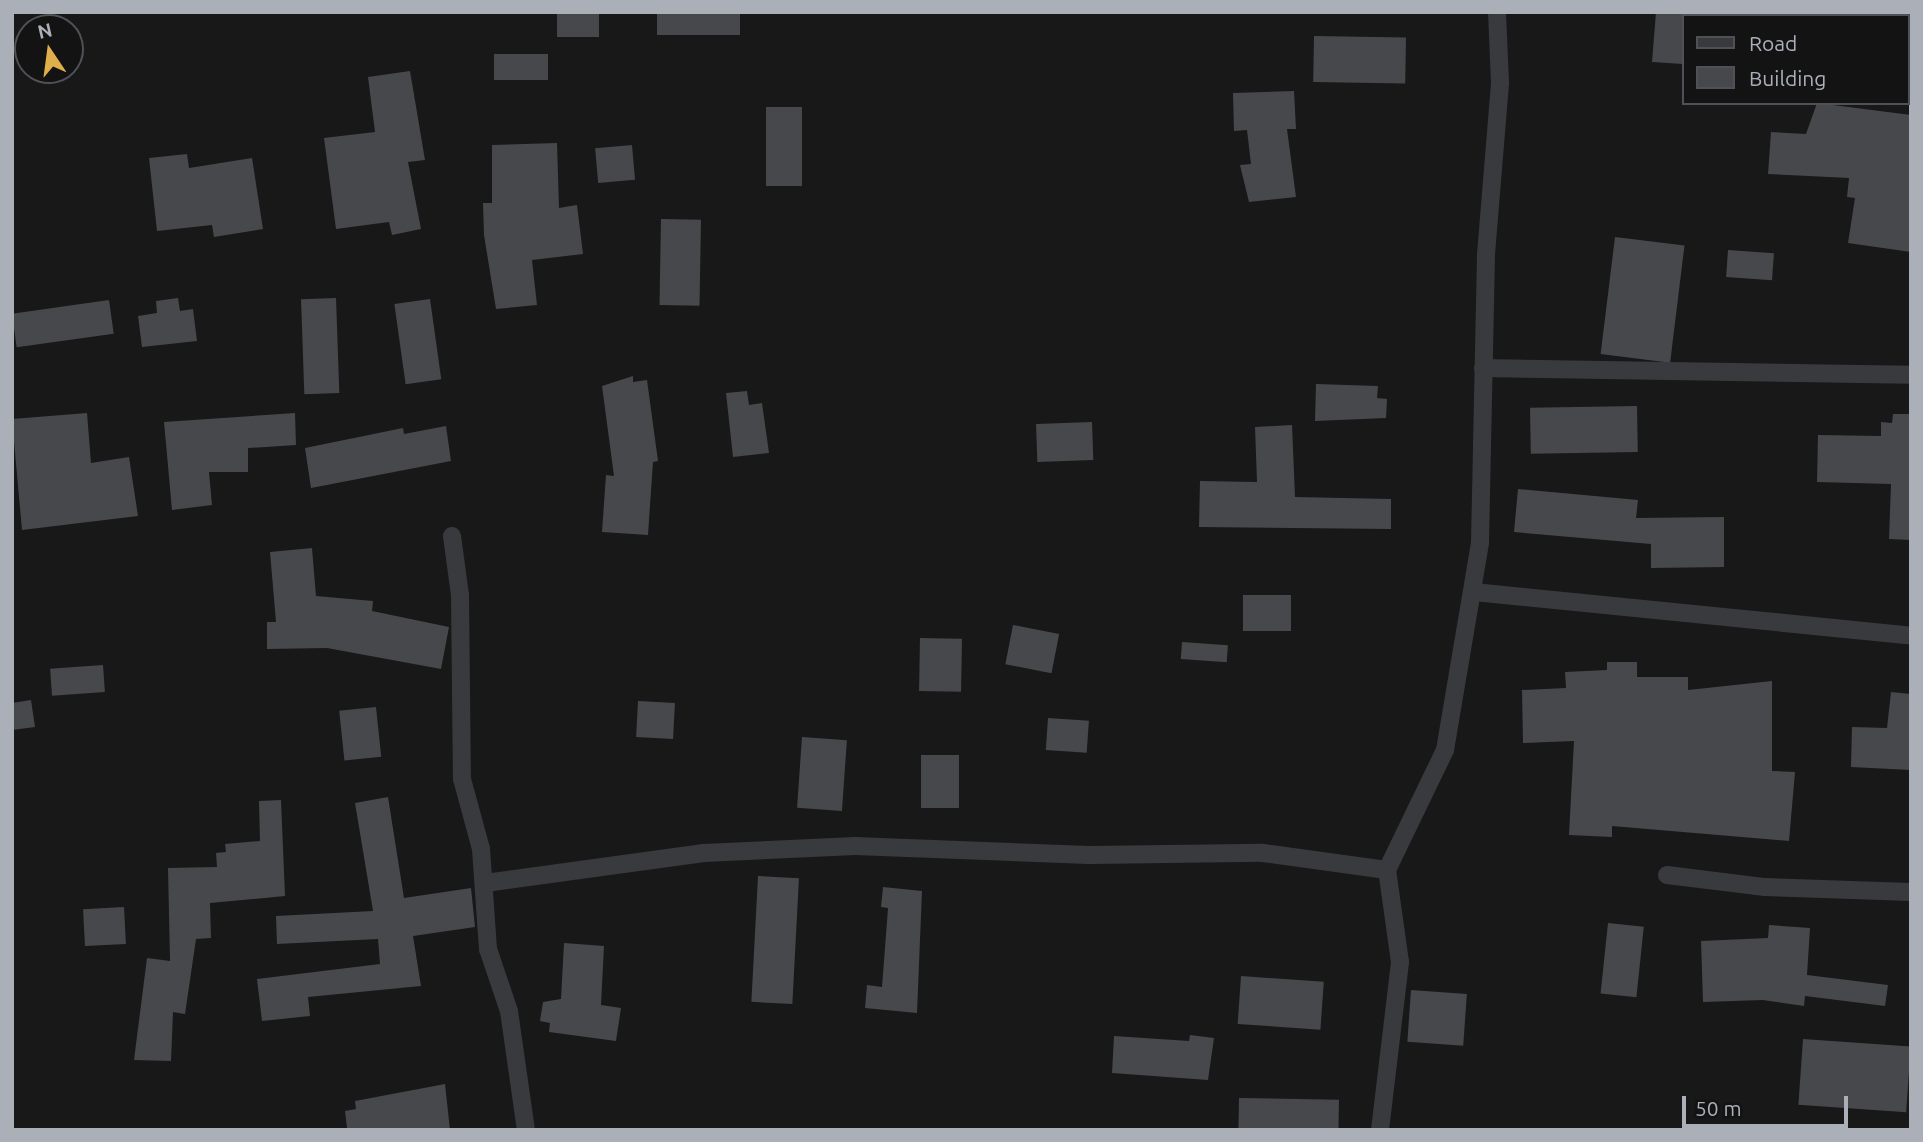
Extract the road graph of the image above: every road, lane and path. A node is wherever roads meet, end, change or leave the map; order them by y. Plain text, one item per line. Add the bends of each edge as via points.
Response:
1 (1497, 12) edge
2 (1483, 368) junction
3 (1911, 375) edge
4 (452, 536) dead end
5 (1474, 592) junction
6 (1911, 636) edge
7 (1387, 870) junction
8 (1667, 875) dead end
9 (485, 883) junction
10 (1911, 892) edge
11 (526, 1130) edge
12 (1380, 1130) edge

1 - 2 street via 1500,83
2 - 3 street
2 - 5 street
4 - 9 street via 460,595 462,779
5 - 6 street
5 - 7 street via 1445,750
7 - 9 street via 1313,857 1218,851 1089,855 855,846 704,853
7 - 12 street via 1400,962
8 - 10 street via 1765,887
9 - 11 street via 488,949 509,1011

